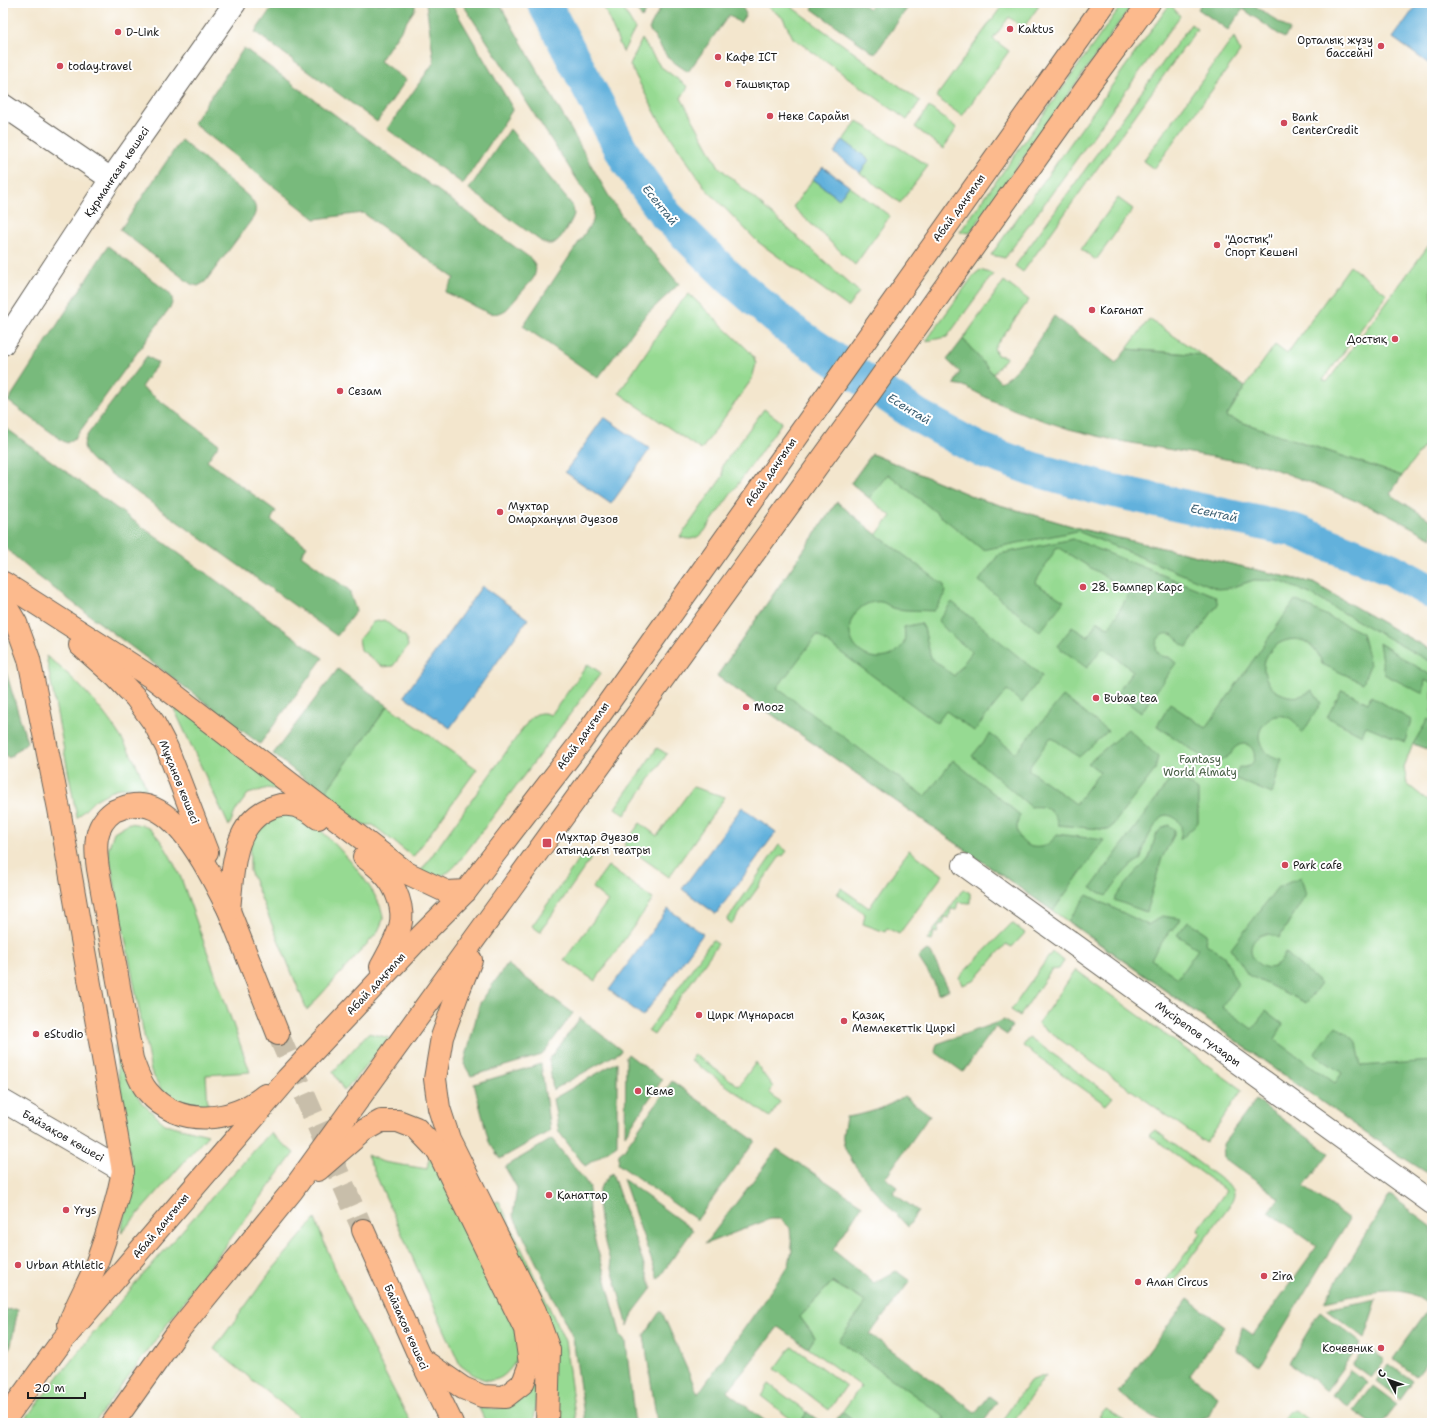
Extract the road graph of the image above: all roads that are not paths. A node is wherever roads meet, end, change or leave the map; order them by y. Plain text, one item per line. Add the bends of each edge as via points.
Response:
1 (235, 3) edge
2 (1105, 3) edge
3 (1150, 3) edge
4 (3, 106) edge
5 (112, 179) junction
6 (3, 344) edge
7 (3, 589) edge
8 (964, 865) dead end
9 (466, 891) junction
10 (229, 910) junction
11 (482, 931) junction
12 (352, 1009) junction
13 (278, 1034) tunnel mouth
14 (286, 1078) junction
15 (3, 1101) edge
16 (123, 1171) junction
17 (292, 1191) junction
18 (1432, 1203) edge
19 (363, 1230) tunnel mouth
20 (62, 1341) junction
21 (420, 1358) junction
22 (3, 1422) edge
23 (113, 1423) edge
24 (452, 1423) edge
25 (548, 1423) edge

1 - 5 street, Құрманғазы көшесі
2 - 9 main road, Абай даңғылы via 580,743
3 - 11 main road via 1090,82 854,415
4 - 5 street
5 - 6 street, Құрманғазы көшесі
7 - 9 main road via 154,679 407,873 447,892
7 - 10 main road, Мұқанов көшесі via 99,661 136,698 154,723 167,748
7 - 16 main road via 29,659 59,809
8 - 18 street, Мүсірепов гүлзары
9 - 12 main road, Абай даңғылы
10 - 12 main road via 236,853 241,838 251,822 258,814 278,805 295,805 312,813 383,872 391,881 399,900 401,926 395,941 382,966
10 - 13 main road, Мұқанов көшесі
10 - 14 main road via 195,848 168,817 138,804 114,811 104,821 95,846 98,869 132,1059 147,1092 176,1113 200,1118 219,1117 242,1110 262,1098
11 - 17 main road
11 - 25 main road via 442,1037 435,1079 439,1108 449,1139 535,1311 549,1350
12 - 14 main road, Абай даңғылы
14 - 20 main road, Абай даңғылы
15 - 16 street, Байзақов көшесі
16 - 20 main road via 112,1219 97,1263
17 - 21 main road via 363,1131 381,1121 398,1121 416,1128 438,1152 526,1329 530,1364 522,1383 505,1396 482,1396 463,1388
17 - 23 main road via 179,1330
19 - 21 main road, Байзақов көшесі
20 - 22 main road, Абай даңғылы
21 - 24 main road, Байзақов көшесі

